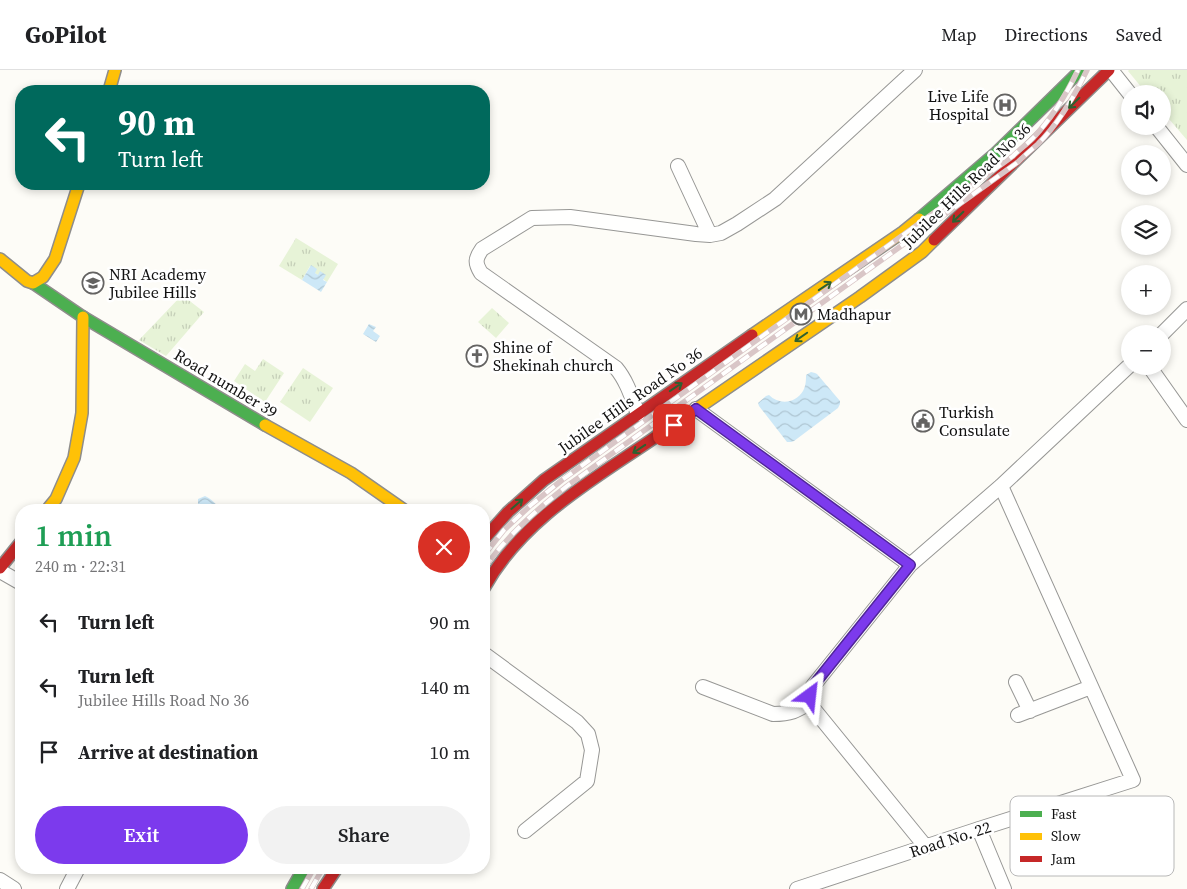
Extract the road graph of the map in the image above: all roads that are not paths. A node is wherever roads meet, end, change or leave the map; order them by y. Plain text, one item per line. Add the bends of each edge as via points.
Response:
1 (116, 70) edge
2 (915, 70) edge
3 (1081, 70) edge
4 (1110, 70) edge
5 (111, 85) edge
6 (1122, 85) edge
7 (1163, 135) edge
8 (1187, 165) edge
9 (678, 166) dead end
10 (77, 190) edge
11 (710, 235) junction
12 (0, 259) edge
13 (33, 283) junction
14 (1187, 309) edge
15 (83, 316) junction
16 (1171, 325) edge
17 (1121, 373) edge
18 (1155, 375) edge
19 (696, 409) junction
20 (638, 414) junction
21 (1187, 420) edge
22 (1001, 486) junction
23 (52, 504) edge
24 (395, 504) edge
25 (490, 532) edge
26 (15, 550) edge
27 (910, 565) junction
28 (0, 569) edge
29 (490, 576) edge
30 (15, 579) edge
31 (490, 658) edge
32 (1016, 682) dead end
33 (1091, 686) junction
34 (703, 687) dead end
35 (811, 702) junction
36 (1082, 796) edge
37 (1010, 819) edge
38 (978, 829) junction
39 (525, 831) dead end
40 (926, 847) junction
41 (75, 874) edge
42 (301, 874) edge
43 (333, 874) edge
44 (0, 880) edge
45 (14, 889) edge
46 (67, 889) edge
47 (292, 889) edge
48 (323, 889) edge
49 (796, 889) edge
50 (1004, 889) edge

1 - 5 main road
2 - 11 street via 775,199 721,233
20 -> 3 main road, Jubilee Hills Road No 36 via 903,232 996,154
4 - 6 street
4 -> 19 main road, Jubilee Hills Road No 36 via 922,252
7 - 8 street
9 - 11 street
10 - 13 main road via 55,259 44,277
11 - 20 street via 570,217 532,218 482,249 478,255 477,266 481,273 616,368 626,382
12 - 13 main road, Road number 39
13 - 15 main road, Road number 39
14 - 16 street
15 - 23 main road via 82,413 74,458
15 - 24 main road, Road number 39 via 221,400 351,473
17 - 22 street
18 - 21 street
19 - 27 street
19 -> 29 main road, Jubilee Hills Road No 36 via 557,504 506,553
25 -> 20 main road, Jubilee Hills Road No 36 via 544,480
22 - 27 street
22 - 33 street
26 - 28 main road
27 - 35 street via 813,686
28 - 30 street
31 - 39 street via 577,722 588,734 592,750 587,781
32 - 33 street via 1024,713
33 - 36 street, Road No. 22 via 1133,780
34 - 35 street via 773,714 796,711
35 - 40 street via 812,708
37 - 38 street, Road No. 22
38 - 40 street, Road No. 22
38 - 50 street
40 - 49 street, Road No. 22
41 - 46 street
42 - 47 main road
43 - 48 main road
44 - 45 street

